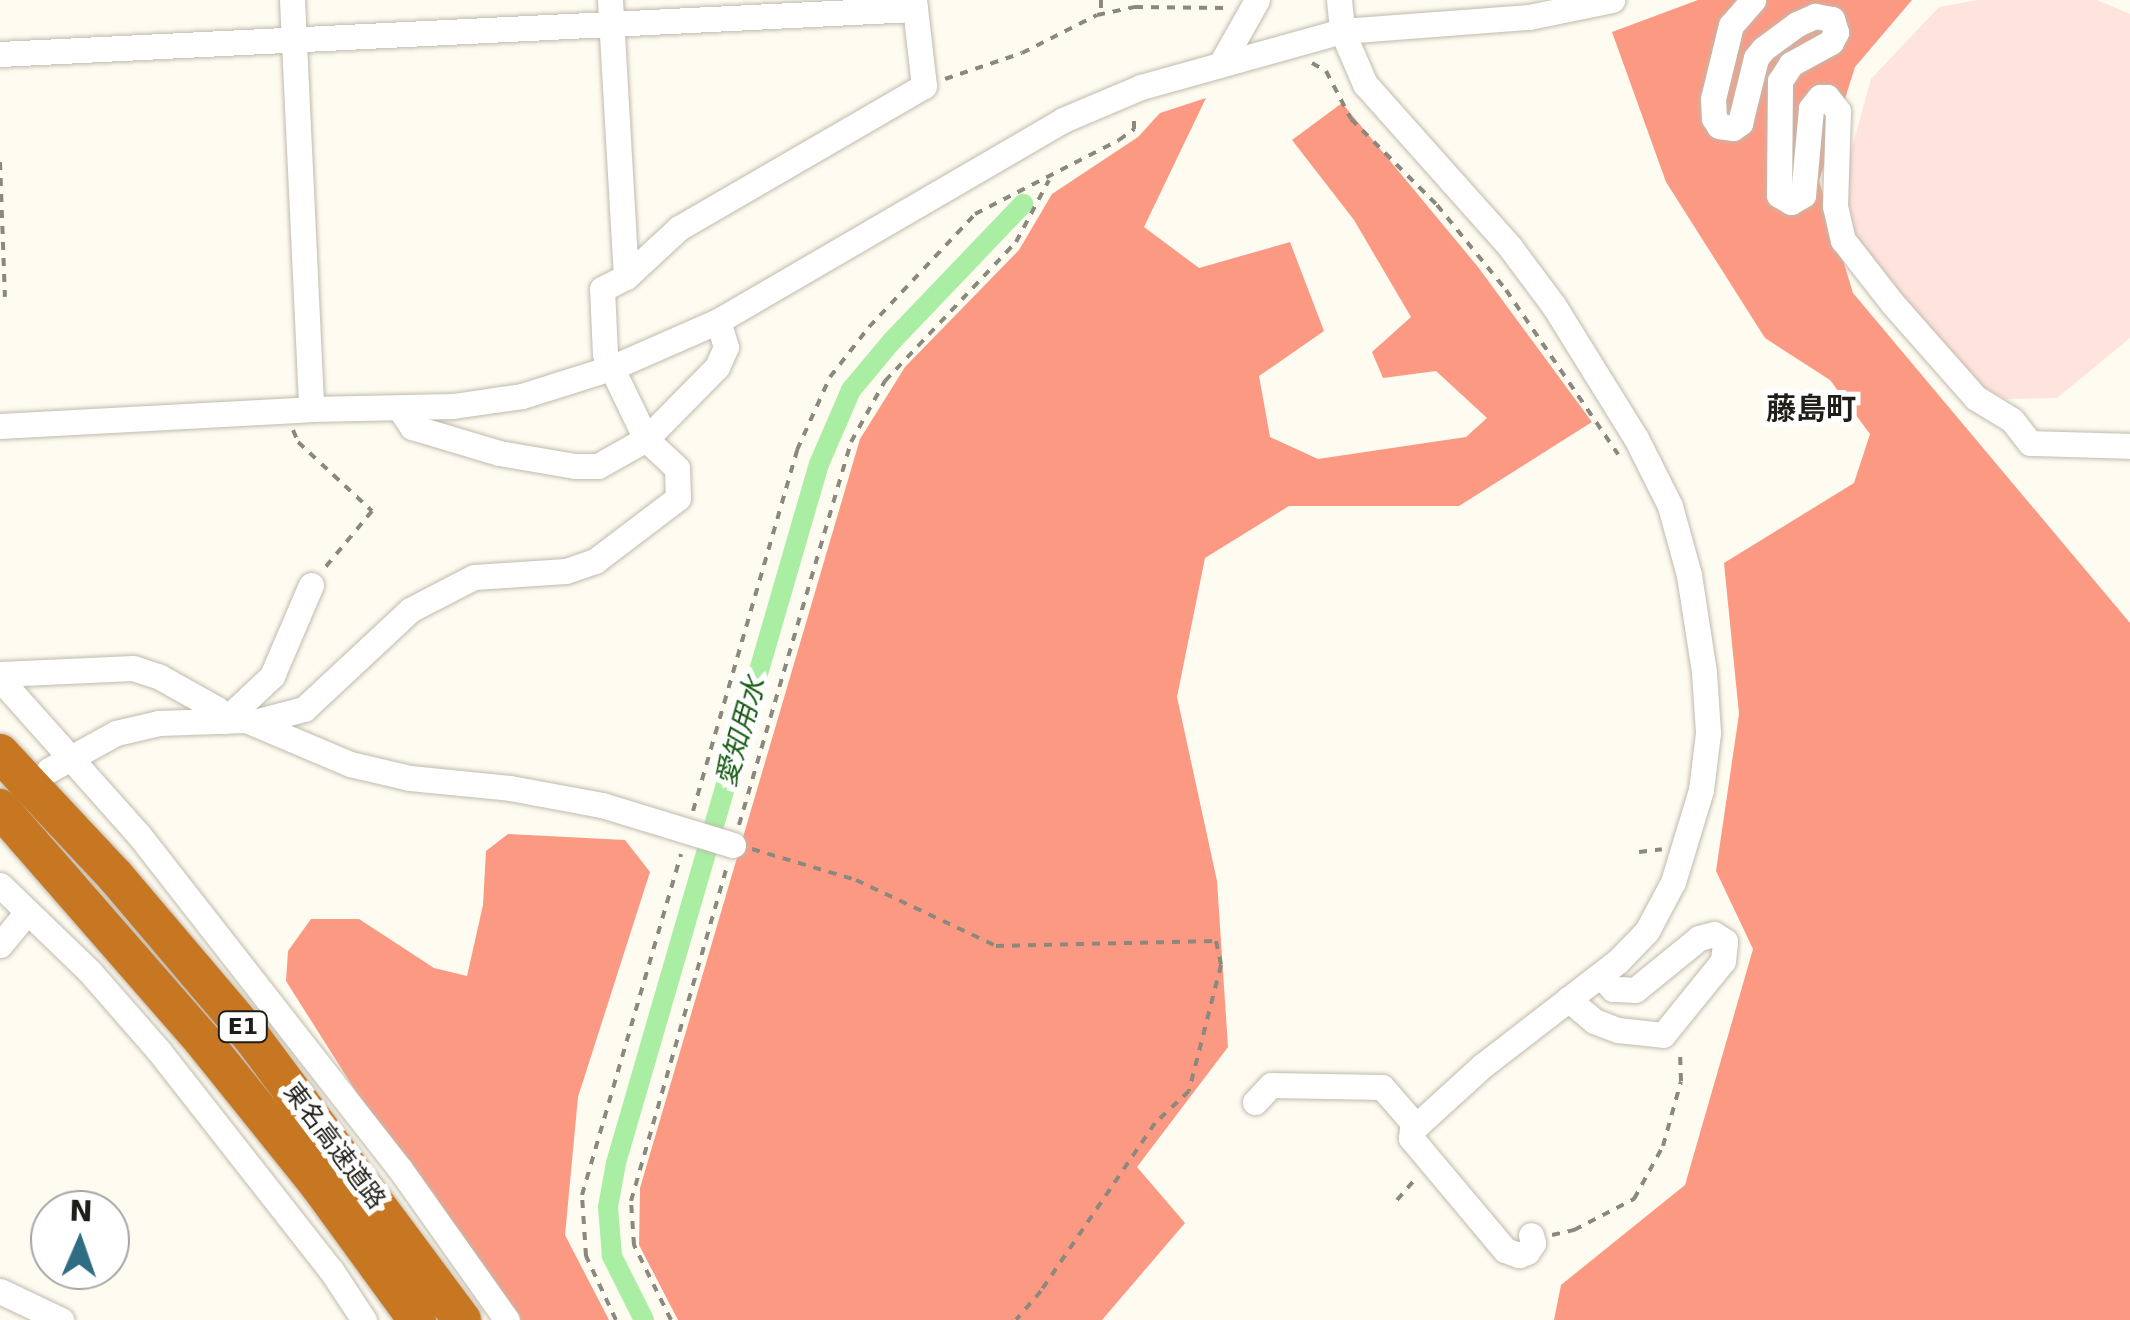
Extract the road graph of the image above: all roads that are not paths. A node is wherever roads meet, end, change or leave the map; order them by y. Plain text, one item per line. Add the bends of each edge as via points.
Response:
1 (292, 0) edge
2 (610, 0) edge
3 (1339, 0) edge
4 (1612, 0) edge
5 (1753, 0) edge
6 (914, 4) edge
7 (1254, 4) edge
8 (611, 27) junction
9 (1342, 31) junction
10 (295, 38) junction
11 (0, 54) edge
12 (1222, 62) junction
13 (626, 277) junction
14 (718, 321) junction
15 (611, 368) junction
16 (311, 408) junction
17 (400, 409) junction
18 (0, 426) edge
19 (646, 438) junction
20 (2130, 446) edge
21 (311, 585) road end
22 (0, 676) edge
23 (224, 722) junction
24 (254, 722) junction
25 (0, 753) edge
26 (72, 756) junction
27 (49, 770) dead end
28 (0, 808) edge
29 (733, 844) road end
30 (0, 884) edge
31 (28, 912) junction
32 (0, 945) edge
33 (1600, 975) junction
34 (1568, 1000) junction
35 (1255, 1102) dead end
36 (1414, 1128) junction
37 (1539, 1236) road end
38 (0, 1290) edge
39 (61, 1320) edge
40 (364, 1320) edge
41 (417, 1320) edge
42 (462, 1320) edge
43 (506, 1320) edge

1 - 10 street
2 - 8 street
3 - 9 street
4 - 9 street via 1529,17
5 - 20 street via 1731,25 1713,100 1719,126 1740,123 1762,49 1806,20 1832,19 1831,42 1791,64 1780,81 1779,195 1792,202 1803,194 1811,108 1827,97 1838,111 1835,206 1844,240 1893,304 1976,398 2012,420 2030,443
6 - 8 street
6 - 13 street via 924,86 679,228
7 - 12 street
8 - 10 street
8 - 13 street
9 - 12 street
9 - 33 street via 1365,84 1554,306 1670,506 1704,672 1708,732 1701,790 1672,882 1646,931
10 - 11 street
10 - 16 street
12 - 14 street via 1064,120
13 - 15 street via 602,289
14 - 15 street
14 - 19 street via 723,358
15 - 17 street via 522,396
15 - 19 street
16 - 17 street
16 - 18 street
17 - 19 street via 412,426 499,453 575,466 598,466
19 - 24 street via 676,468 678,498 630,538 566,571 474,577 410,610 304,710
21 - 23 street via 272,676
22 - 23 street via 133,668 216,709
22 - 26 street
23 - 24 street
23 - 26 street via 159,723 116,733
24 - 29 street via 350,764 602,805
25 - 42 highway, 東名高速道路 / E1 via 251,1036
26 - 27 street
26 - 43 street via 400,1169
28 - 41 highway, 東名高速道路 / E1 via 204,1041
30 - 31 street
31 - 32 street
31 - 40 street via 159,1051
33 - 34 street
33 - 34 street via 1613,989 1636,990 1699,938 1714,934 1726,941 1723,961 1663,1035 1618,1030
34 - 36 street
35 - 36 street via 1271,1085 1382,1086
36 - 37 street via 1411,1138 1505,1250 1527,1252
38 - 39 street

